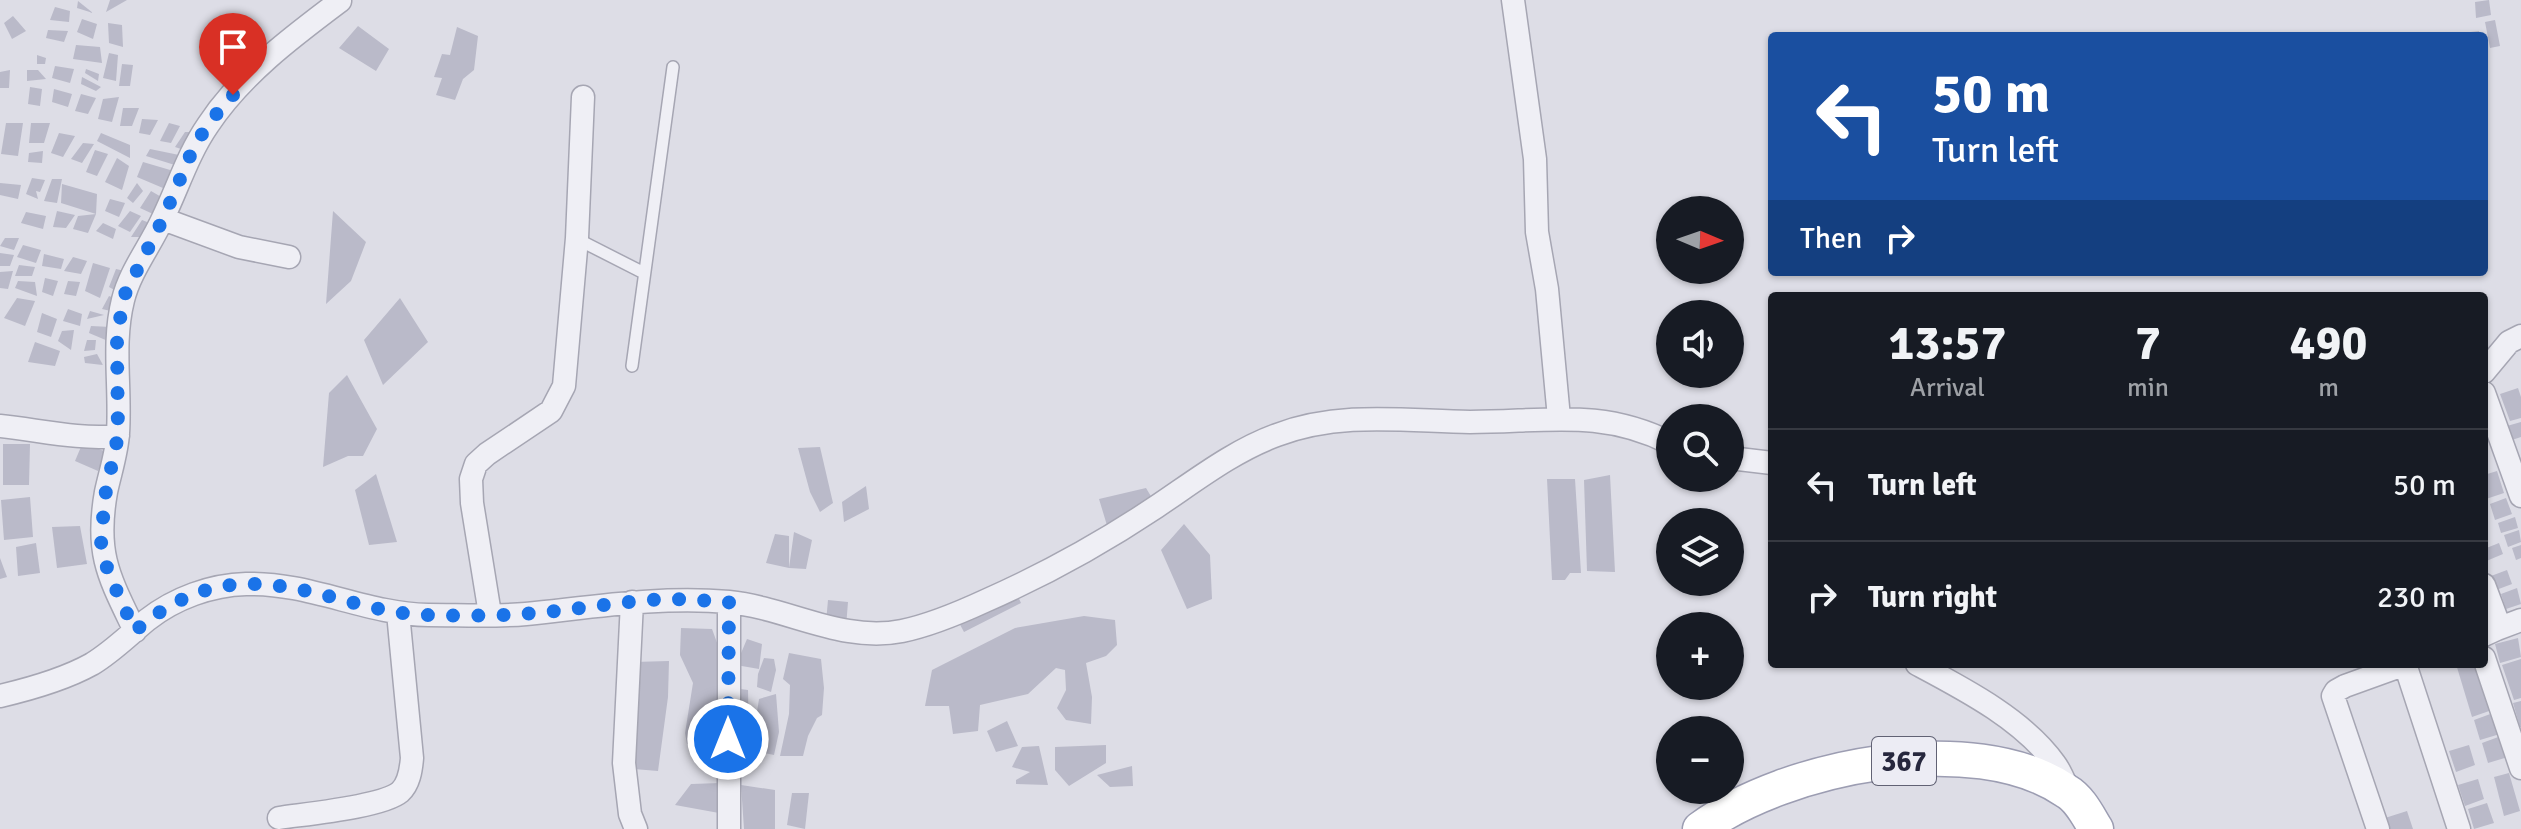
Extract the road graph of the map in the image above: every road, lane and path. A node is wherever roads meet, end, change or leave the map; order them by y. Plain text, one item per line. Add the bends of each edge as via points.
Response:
1 (1513, 0) edge
2 (340, 1) edge
3 (673, 67) dead end
4 (583, 97) dead end
5 (163, 219) junction
6 (577, 238) junction
7 (289, 257) dead end
8 (644, 273) junction
9 (2521, 336) edge
10 (632, 366) dead end
11 (2488, 367) edge
12 (2488, 404) edge
13 (1559, 418) junction
14 (0, 426) edge
15 (118, 436) junction
16 (1656, 436) edge
17 (1744, 460) edge
18 (1768, 463) edge
19 (2521, 496) edge
20 (2488, 596) edge
21 (632, 602) junction
22 (729, 602) junction
23 (398, 613) junction
24 (490, 614) junction
25 (2521, 620) edge
26 (135, 631) junction
27 (2490, 632) edge
28 (1925, 668) edge
29 (2395, 668) edge
30 (2407, 668) edge
31 (2487, 668) edge
32 (0, 696) edge
33 (2521, 768) edge
34 (2069, 792) junction
35 (279, 818) dead end
36 (636, 829) edge
37 (729, 829) edge
38 (1700, 829) edge
39 (2096, 829) edge
40 (2378, 829) edge
41 (2459, 829) edge

1 - 13 street via 1535,159 1537,232
2 - 5 street via 288,40 219,110 190,156
3 - 8 lane
4 - 6 street
5 - 7 street via 239,247
5 - 15 street via 123,298 117,341
6 - 8 lane
6 - 24 street via 567,368 558,400 538,422 487,454 473,472 472,503
8 - 10 lane
9 - 11 street
12 - 19 street
13 - 16 street via 1601,421
13 - 22 street via 1352,419 1277,435 1026,583 904,631 837,629
14 - 15 street via 90,438
15 - 26 street via 101,542 108,572
17 - 18 street
20 - 27 street via 2496,617
21 - 22 street
21 - 24 street
21 - 36 street via 624,763
22 - 37 street
23 - 24 street
23 - 26 street via 284,586 245,584 197,592
23 - 35 street via 412,758 405,785 380,801
25 - 27 street
26 - 32 street via 91,664
28 - 34 street via 1966,690 2035,741 2056,765
29 - 40 street via 2345,686 2333,696
30 - 41 street
31 - 33 street
34 - 38 main road, 367 via 1997,763 1878,763 1770,790
34 - 39 main road, 367

